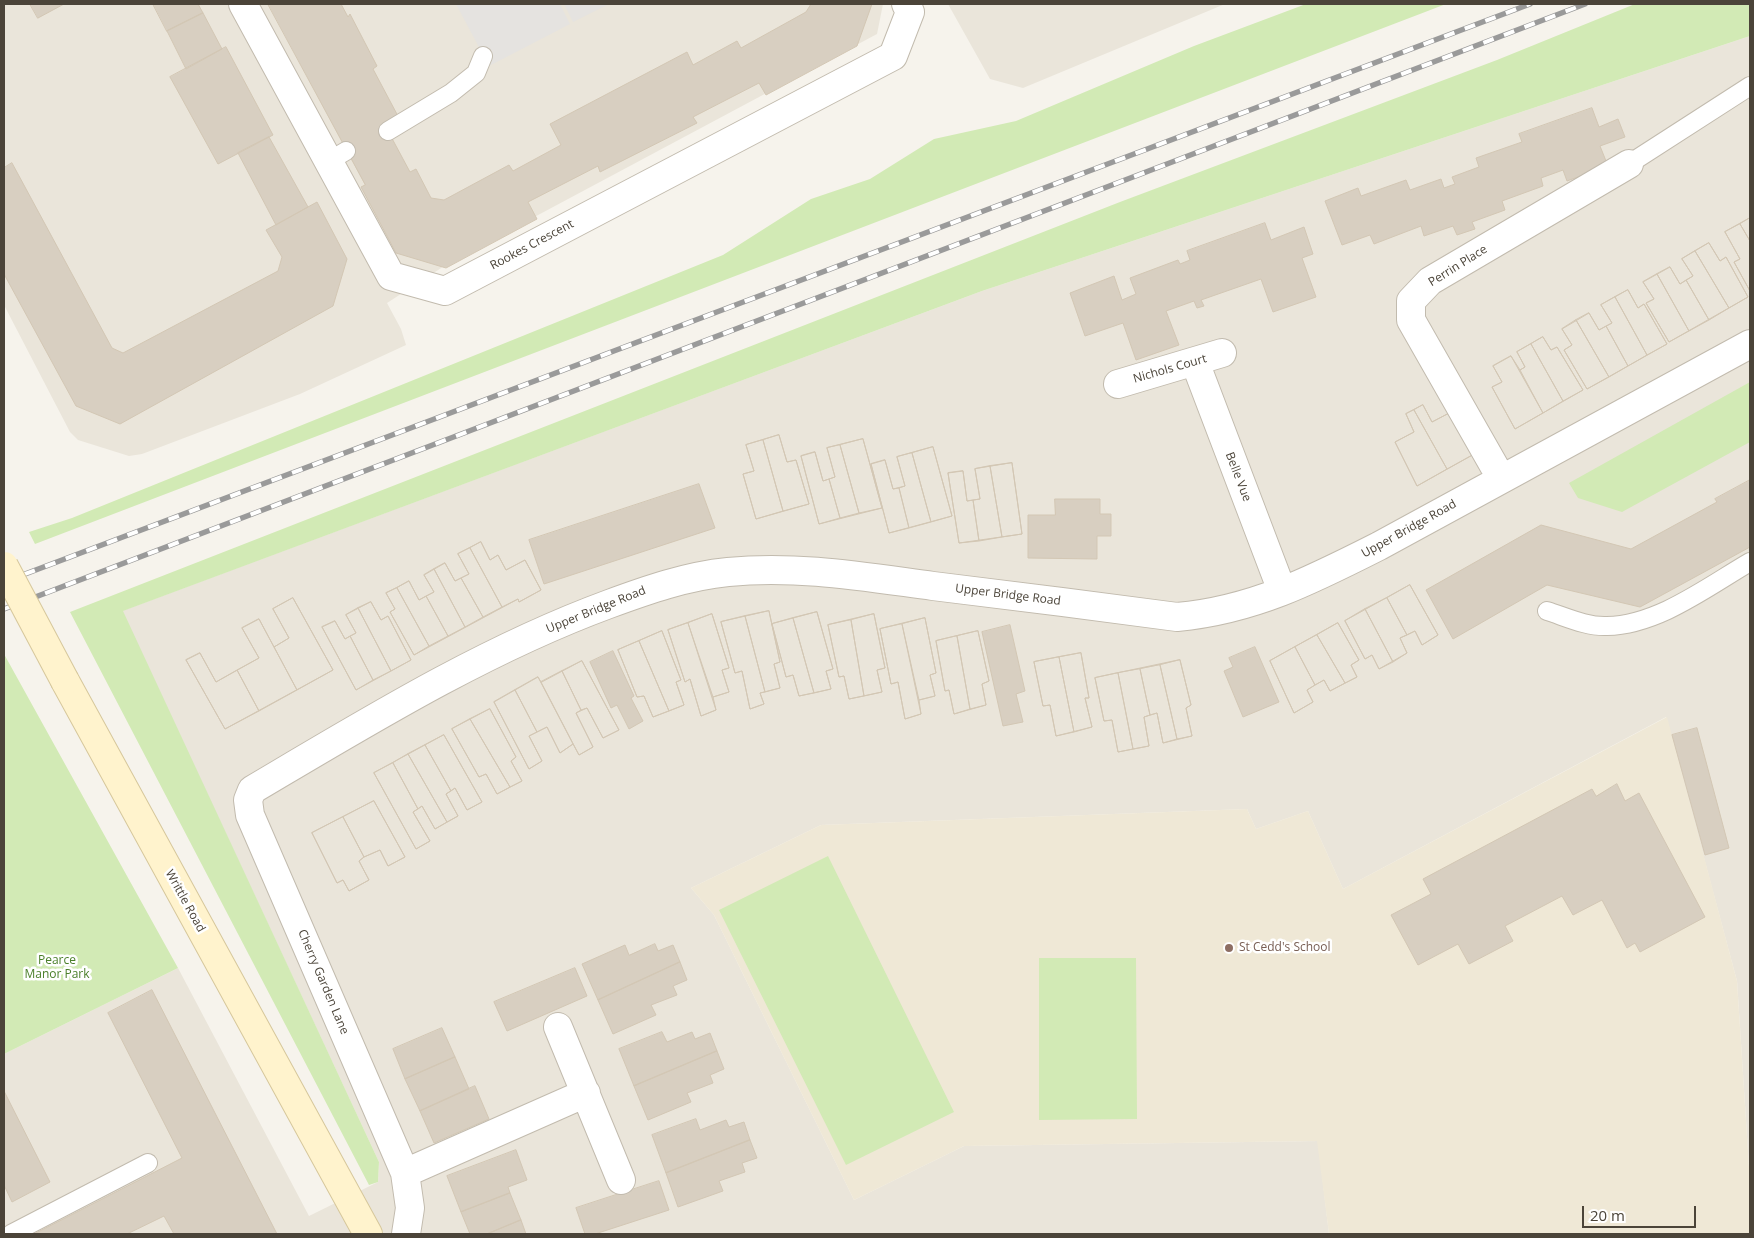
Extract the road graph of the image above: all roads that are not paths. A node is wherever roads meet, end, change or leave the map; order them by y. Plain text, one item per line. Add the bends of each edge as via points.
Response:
1 (245, 4) edge
2 (906, 4) edge
3 (483, 56) dead end
4 (1750, 86) edge
5 (388, 131) dead end
6 (1630, 164) joint
7 (1750, 344) edge
8 (1222, 354) dead end
9 (1195, 362) junction
10 (1118, 384) dead end
11 (1501, 478) junction
12 (1750, 562) edge
13 (4, 566) edge
14 (1282, 591) junction
15 (1547, 611) dead end
16 (252, 790) joint
17 (558, 1027) dead end
18 (586, 1093) junction
19 (148, 1163) dead end
20 (405, 1173) junction
21 (621, 1180) dead end
22 (11, 1234) edge
23 (368, 1234) edge
24 (406, 1234) edge

1 - 2 street, Rookes Crescent via 338,156 391,276 446,291 893,56 910,12
3 - 5 lane via 476,73 451,93
4 - 6 lane
6 - 11 street, Perrin Place via 1430,281 1411,301 1411,320
7 - 11 street, Upper Bridge Road
8 - 9 street, Nichols Court
9 - 10 street, Nichols Court
9 - 14 street, Belle Vue
11 - 14 street, Upper Bridge Road via 1380,546
12 - 15 lane via 1677,603 1630,623 1605,626 1584,623
13 - 23 street, Writtle Road, bridge
14 - 16 street, Upper Bridge Road via 1243,606 1177,617 828,572 767,569 725,572 652,588 538,633 406,701
16 - 20 street, Cherry Garden Lane via 248,800 250,815
17 - 18 street
18 - 20 street
18 - 21 street
19 - 22 lane via 83,1203
20 - 24 street, Cherry Garden Lane via 410,1208

